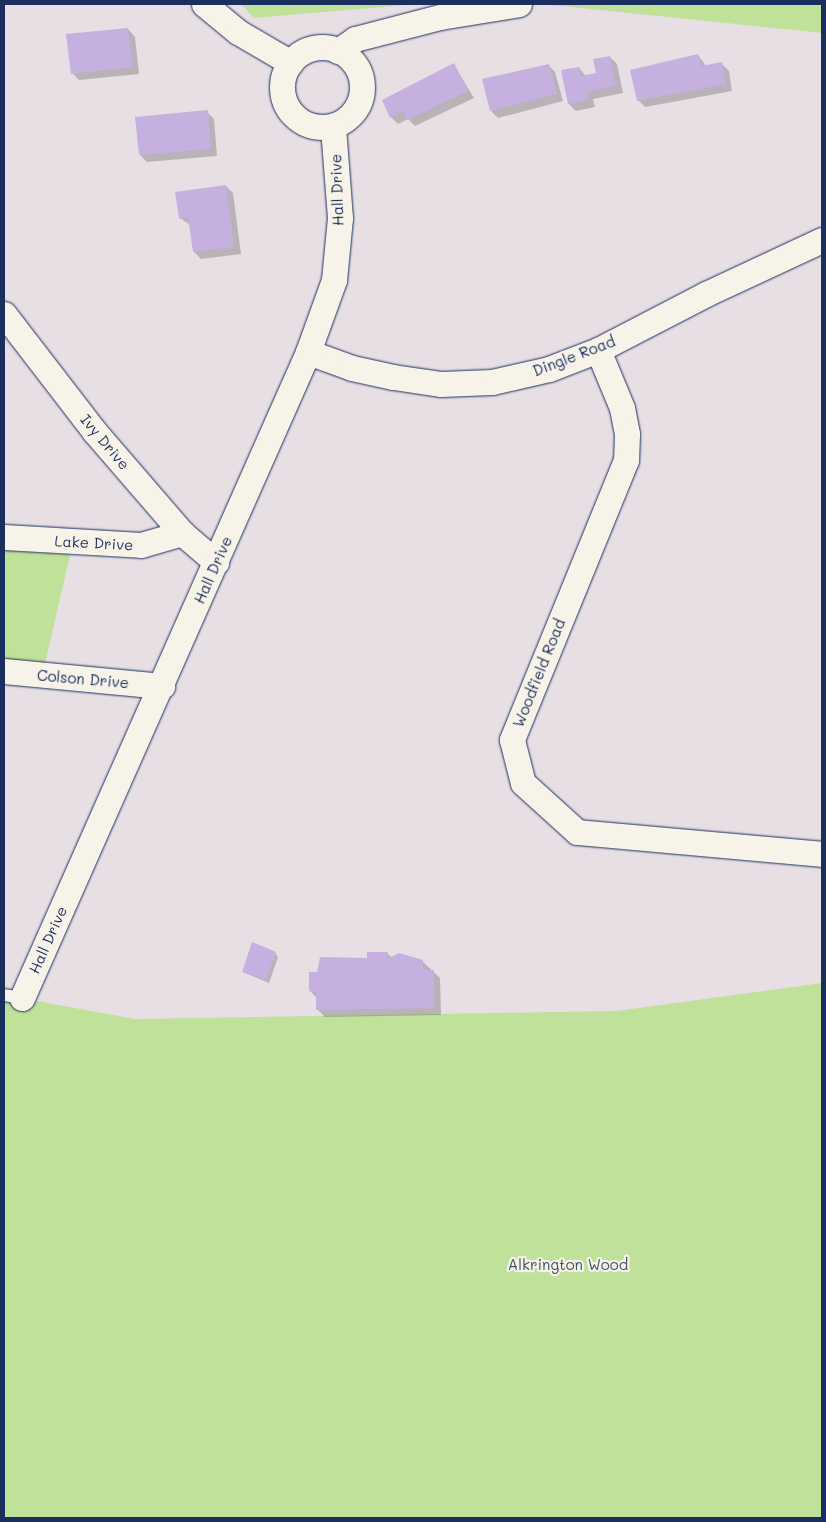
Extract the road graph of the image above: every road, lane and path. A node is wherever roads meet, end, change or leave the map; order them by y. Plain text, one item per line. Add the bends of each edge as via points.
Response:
1 (204, 4) edge
2 (519, 4) edge
3 (338, 51) junction
4 (291, 63) junction
5 (333, 126) junction
6 (822, 240) edge
7 (4, 314) edge
8 (598, 350) junction
9 (308, 352) junction
10 (182, 533) junction
11 (4, 537) edge
12 (216, 562) junction
13 (4, 671) edge
14 (162, 686) junction
15 (822, 854) edge
16 (13, 997) edge

1 - 4 street via 238,32
2 - 3 street via 440,17 355,39
3 - 4 street via 312,49
3 - 5 street via 355,64 362,90 351,115
4 - 5 street via 282,86 289,110 308,125
5 - 9 street, Hall Drive via 340,226 334,280
6 - 8 street, Dingle Road via 706,294
7 - 10 street, Ivy Drive via 94,431
8 - 9 street, Dingle Road via 549,369 492,382 441,384 352,368
8 - 15 street, Woodfield Road via 622,408 627,434 626,460 512,740 523,783 576,832
9 - 12 street, Hall Drive
10 - 11 street, Lake Drive via 141,546
10 - 12 street, Ivy Drive
12 - 14 street, Hall Drive
13 - 14 street, Colson Drive
14 - 16 street, Hall Drive

